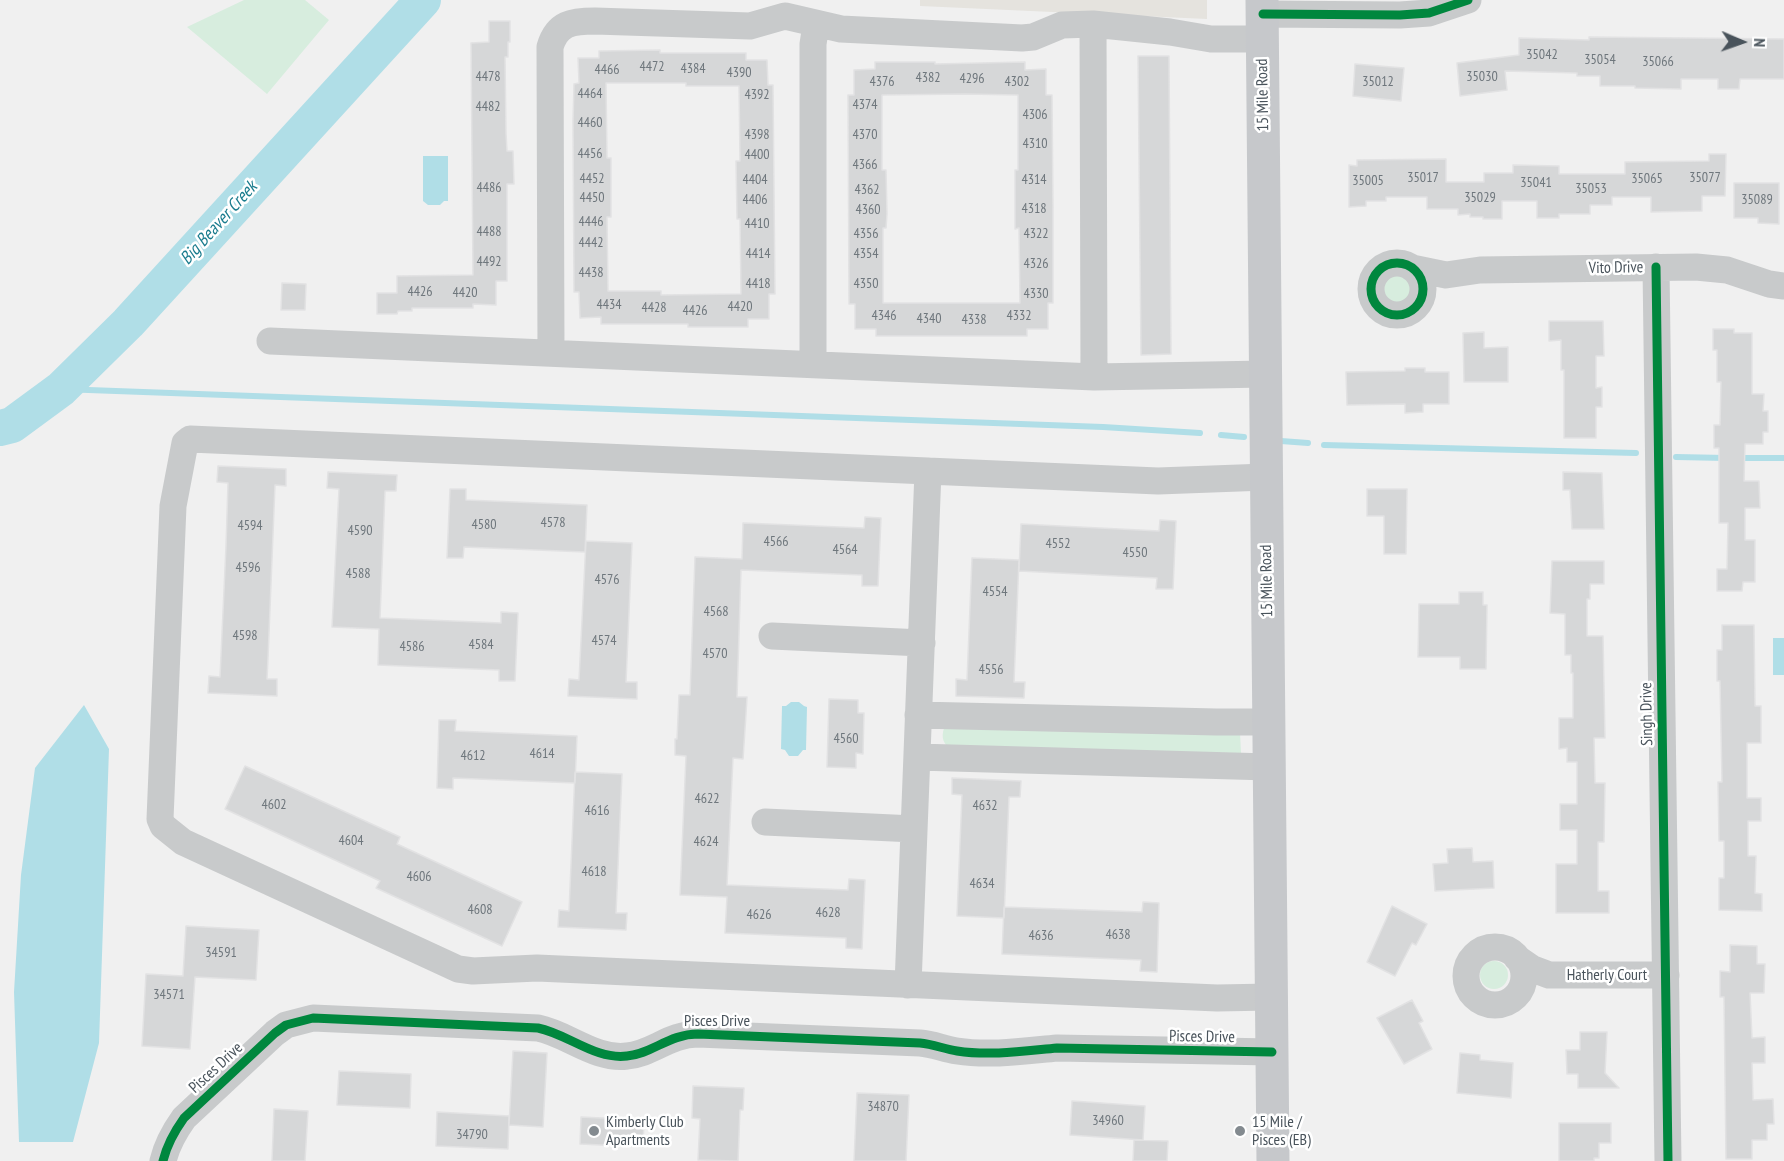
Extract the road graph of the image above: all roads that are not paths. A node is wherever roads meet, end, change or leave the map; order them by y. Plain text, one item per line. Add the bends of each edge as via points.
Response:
1 (1468, 0) edge
2 (1263, 18) edge
3 (1093, 24) junction
4 (816, 25) junction
5 (1656, 267) junction
6 (1412, 268) junction
7 (1446, 275) junction
8 (1784, 286) edge
9 (1421, 299) junction
10 (270, 341) dead end
11 (551, 352) junction
12 (813, 364) junction
13 (1266, 374) junction
14 (1094, 377) junction
15 (928, 471) junction
16 (1266, 477) junction
17 (772, 636) dead end
18 (922, 643) junction
19 (918, 716) junction
20 (1269, 722) junction
21 (917, 757) junction
22 (1269, 767) junction
23 (765, 822) dead end
24 (914, 829) junction
25 (1517, 958) junction
26 (1549, 975) junction
27 (1666, 975) junction
28 (908, 985) junction
29 (1518, 993) junction
30 (1271, 997) junction
31 (1272, 1052) junction
32 (163, 1161) edge
33 (1273, 1161) edge
34 (1668, 1161) edge

1 - 2 street via 1429,12 1400,15
2 - 3 street via 1211,39
2 - 13 main road, 15 Mile Road
3 - 4 street via 1062,25 1022,38
3 - 14 street
4 - 11 street via 785,16 750,26 584,21 557,30 550,47
4 - 12 street
5 - 7 street, Vito Drive via 1480,270
5 - 8 street, Vito Drive via 1727,270
5 - 27 street, Singh Drive
6 - 7 street, Vito Drive
6 - 9 street via 1422,283
6 - 9 street, Vito Drive via 1395,263 1379,269 1373,277 1371,294 1379,309 1394,316 1410,312
7 - 9 street, Vito Drive
10 - 11 street
11 - 12 street
12 - 14 street
13 - 14 street
13 - 16 main road, 15 Mile Road
15 - 16 street via 1158,481
15 - 18 street
15 - 28 street via 190,439 184,443 173,506 160,819 183,842 458,969 537,968
16 - 20 main road, 15 Mile Road
17 - 18 street
18 - 19 street
19 - 20 street
19 - 21 street
20 - 22 main road, 15 Mile Road
21 - 22 street
21 - 24 street
22 - 30 main road, 15 Mile Road
23 - 24 street
24 - 28 street
25 - 26 street, Hatherly Court
25 - 29 street via 1524,975
25 - 29 street, Hatherly Court via 1502,948 1484,949 1470,960 1466,978 1474,996 1492,1005 1511,1000
26 - 27 street, Hatherly Court
26 - 29 street, Hatherly Court
27 - 34 street, Singh Drive
28 - 30 street
30 - 31 main road, 15 Mile Road
31 - 32 street, Pisces Drive via 1057,1048 1022,1053 956,1050 920,1043 698,1034 680,1035 637,1054 616,1056 538,1028 313,1018 286,1025 275,1033 184,1118 167,1145
31 - 33 main road, 15 Mile Road

